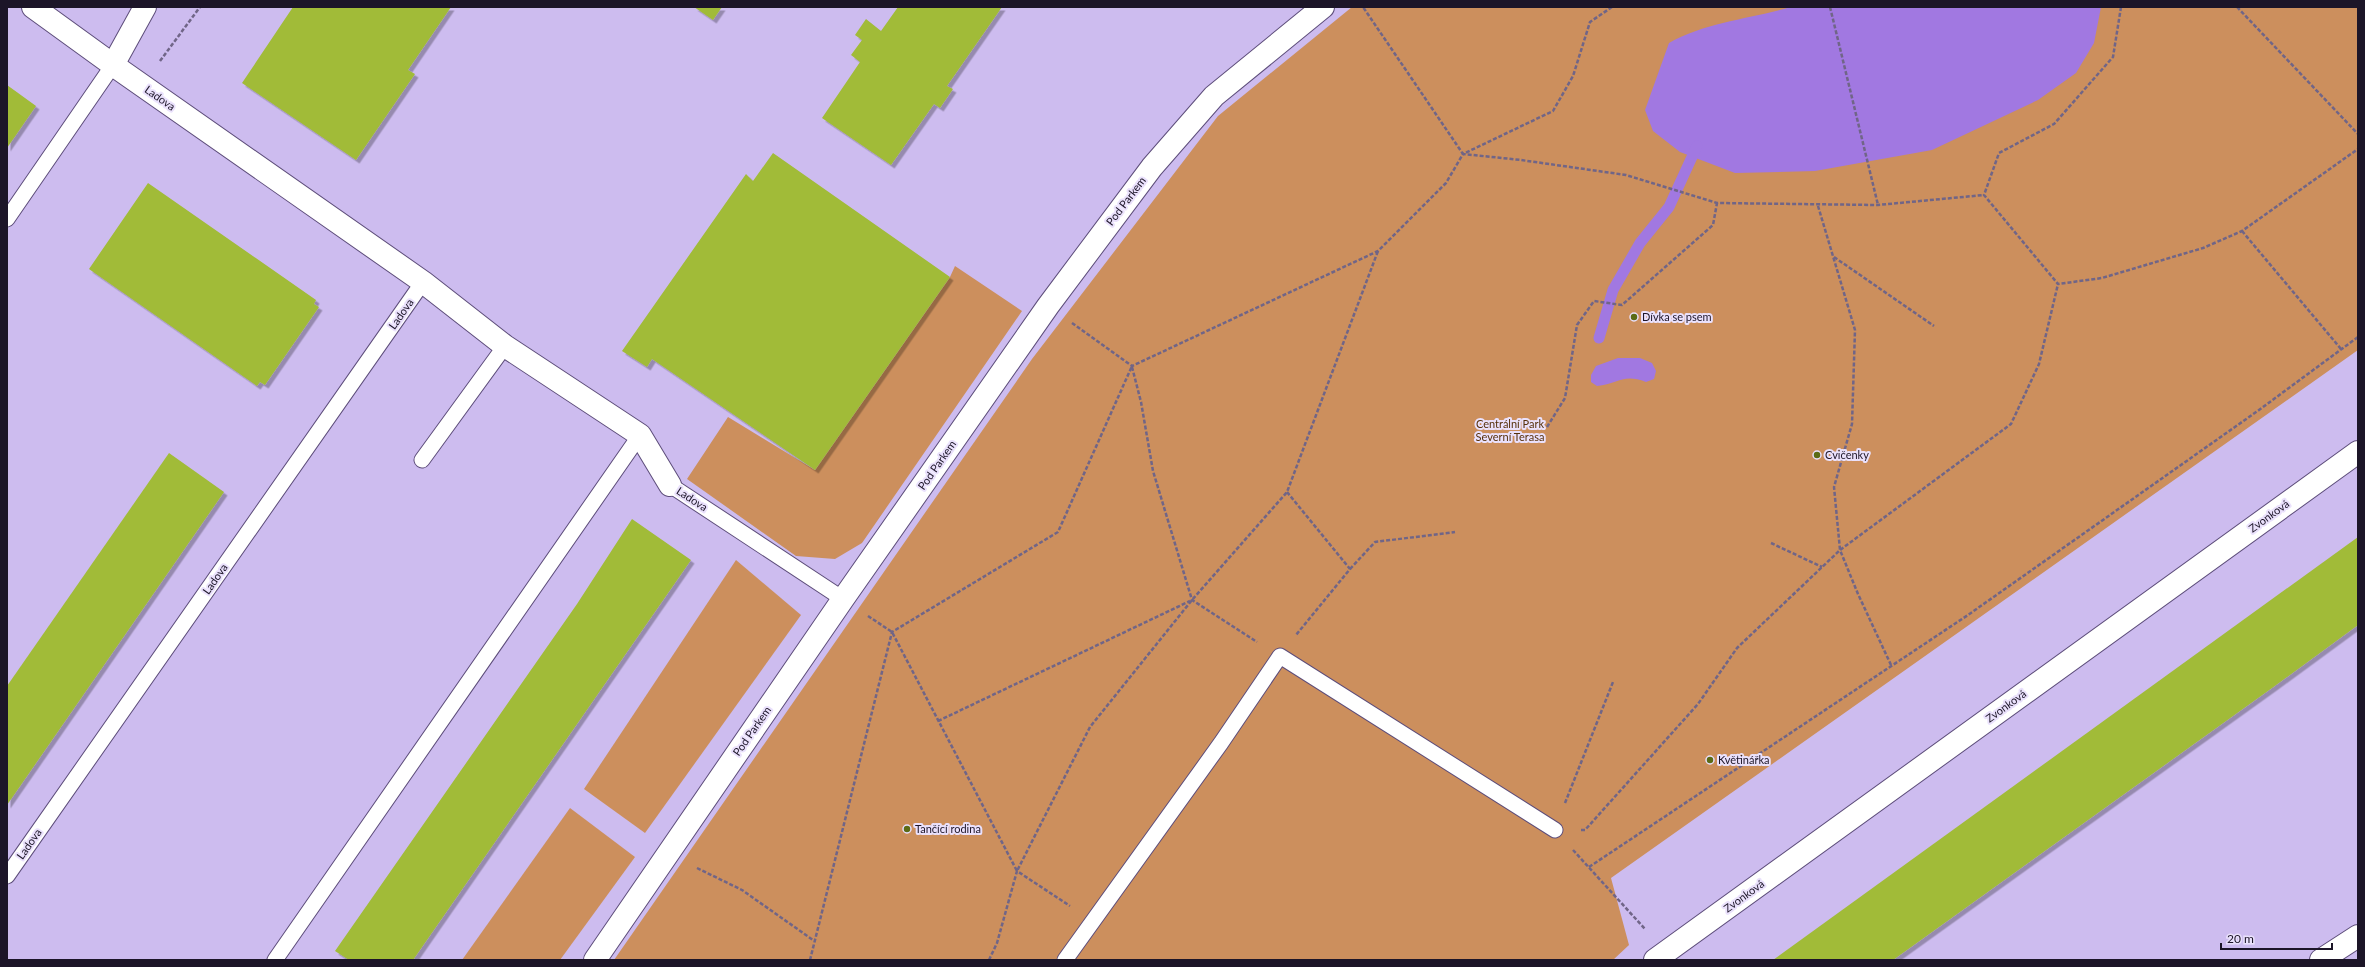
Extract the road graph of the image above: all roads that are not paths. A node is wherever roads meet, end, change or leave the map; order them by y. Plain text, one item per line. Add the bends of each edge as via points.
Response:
1 (33, 7) edge
2 (146, 7) edge
3 (1323, 7) edge
4 (112, 65) junction
5 (7, 219) edge
6 (423, 282) junction
7 (505, 346) junction
8 (640, 435) junction
9 (2358, 452) edge
10 (422, 460) dead end
11 (670, 485) joint
12 (843, 599) junction
13 (1555, 830) road end
14 (7, 876) edge
15 (2358, 936) edge
16 (1664, 957) edge
17 (275, 960) edge
18 (595, 960) edge
19 (1065, 960) edge
20 (2321, 960) edge

1 - 4 street, Ladova
2 - 4 street
3 - 12 street, Pod Parkem via 1214,96 1152,167 1048,306
4 - 5 lane
4 - 6 street, Ladova
6 - 7 street, Ladova
6 - 14 lane, Ladova
7 - 8 street, Ladova
7 - 10 lane
8 - 11 street, Ladova
8 - 17 lane
9 - 16 street, Zvonková
11 - 12 lane, Ladova
12 - 18 street, Pod Parkem
13 - 19 lane via 1280,656
15 - 20 street

